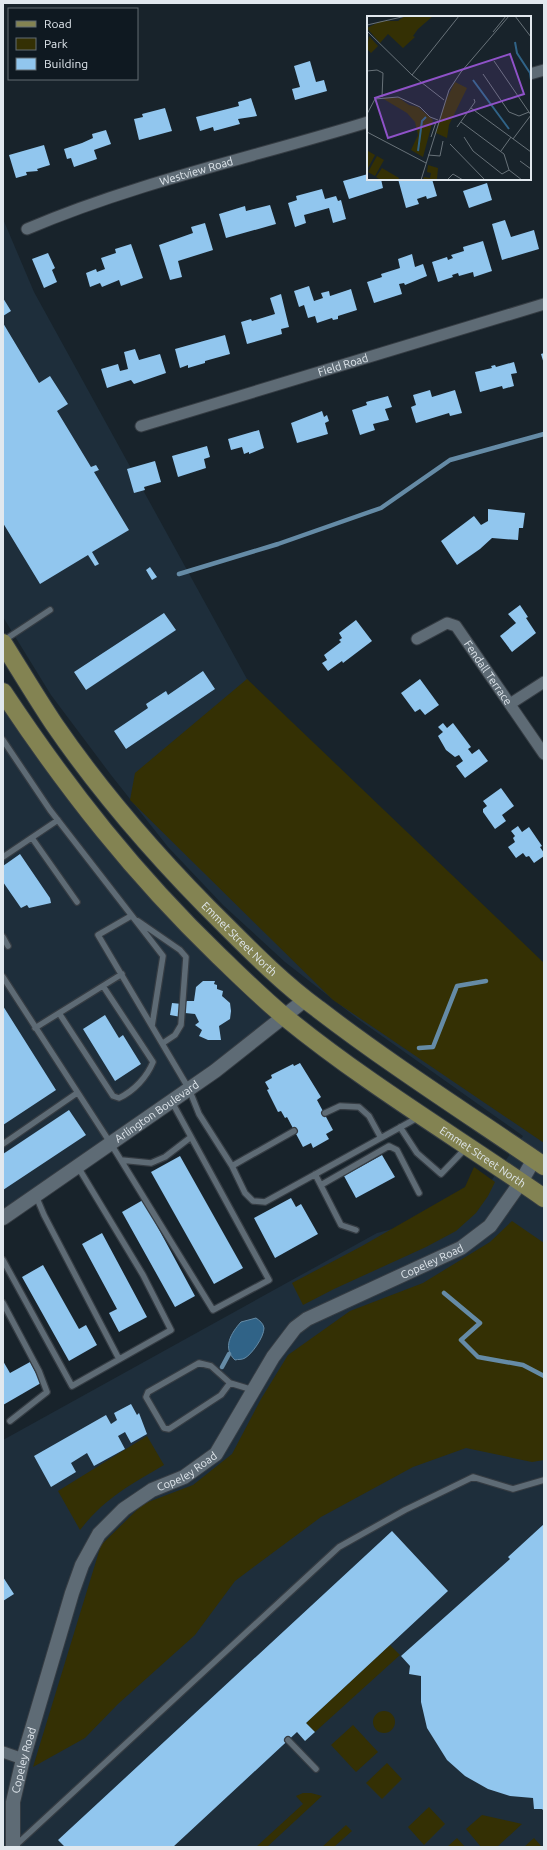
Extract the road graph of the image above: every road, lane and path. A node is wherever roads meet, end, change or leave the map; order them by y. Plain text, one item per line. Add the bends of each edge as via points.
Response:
1 (544, 70) edge
2 (531, 74) edge
3 (367, 122) edge
4 (28, 229) dead end
5 (544, 304) edge
6 (141, 426) dead end
7 (50, 610) dead end
8 (417, 639) dead end
9 (3, 642) edge
10 (544, 682) edge
11 (3, 692) edge
12 (510, 704) junction
13 (3, 740) edge
14 (544, 754) edge
15 (58, 820) junction
16 (32, 838) junction
17 (3, 858) edge
18 (77, 902) dead end
19 (131, 916) junction
20 (3, 937) edge
21 (8, 946) dead end
22 (122, 974) junction
23 (3, 977) edge
24 (103, 986) junction
25 (306, 999) junction
26 (58, 1013) junction
27 (284, 1016) junction
28 (152, 1027) junction
29 (35, 1028) junction
30 (163, 1044) junction
31 (189, 1089) junction
32 (77, 1093) junction
33 (171, 1101) junction
34 (325, 1113) dead end
35 (421, 1116) junction
36 (400, 1127) junction
37 (294, 1131) dead end
38 (191, 1137) junction
39 (381, 1138) junction
40 (3, 1144) edge
41 (111, 1144) junction
42 (467, 1146) junction
43 (121, 1160) junction
44 (539, 1162) edge
45 (78, 1166) junction
46 (232, 1166) junction
47 (315, 1174) junction
48 (521, 1182) junction
49 (321, 1185) junction
50 (419, 1193) dead end
51 (36, 1196) junction
52 (544, 1198) edge
53 (3, 1218) edge
54 (356, 1230) dead end
55 (3, 1260) edge
56 (3, 1303) edge
57 (119, 1359) junction
58 (230, 1383) junction
59 (253, 1390) junction
60 (10, 1421) dead end
61 (544, 1480) edge
62 (288, 1740) dead end
63 (3, 1752) edge
64 (23, 1759) junction
65 (316, 1769) dead end
66 (13, 1847) edge

1 - 2 street
3 - 4 street, Westview Road via 240,158 79,209
5 - 6 street, Field Road
7 - 9 lane
8 - 12 street, Fendall Terrace via 447,623 456,626
9 - 25 main road, Emmet Street North via 54,724 127,819 201,902 258,958
10 - 12 street
11 - 27 main road, Emmet Street North via 44,754 131,864 187,925
12 - 14 street, Fendall Terrace
13 - 15 lane
15 - 16 lane
15 - 19 lane
16 - 17 lane
16 - 18 lane
19 - 22 lane via 98,935
19 - 28 lane via 163,956
19 - 30 lane via 180,950 186,957 181,1025 175,1035
20 - 21 lane
22 - 24 lane
22 - 28 lane
23 - 29 lane
24 - 26 lane
24 - 26 lane via 153,1062 149,1073 127,1094 119,1098 113,1096
25 - 27 street, Arlington Boulevard
25 - 44 main road, Emmet Street North via 365,1044 491,1132
26 - 29 lane
27 - 31 street, Arlington Boulevard
27 - 35 main road, Emmet Street North
28 - 30 lane
29 - 32 lane
30 - 31 lane
31 - 33 street, Arlington Boulevard
31 - 46 lane via 199,1114
32 - 40 lane
32 - 41 lane
33 - 38 lane
33 - 41 street, Arlington Boulevard
34 - 39 lane via 340,1106 358,1107 369,1116
35 - 36 lane
35 - 42 main road, Emmet Street North
36 - 39 lane
36 - 42 lane via 417,1153 440,1177
37 - 46 lane
38 - 43 lane via 165,1157 151,1164
38 - 43 lane via 268,1280 213,1310
39 - 47 lane
41 - 43 lane
41 - 45 street, Arlington Boulevard
42 - 48 main road, Emmet Street North
44 - 48 street, Copeley Road
45 - 51 street, Arlington Boulevard
45 - 57 lane via 144,1275 171,1330
46 - 47 lane via 245,1193 253,1201 265,1202
47 - 49 lane
48 - 52 main road, Emmet Street North
48 - 59 street, Copeley Road via 490,1226 461,1248 307,1319 295,1328
49 - 50 lane via 389,1146 398,1150
49 - 54 lane via 341,1225
51 - 53 street, Arlington Boulevard
51 - 57 lane
55 - 57 lane via 72,1386
56 - 60 lane via 39,1371 47,1392
58 - 58 lane via 211,1366 199,1363 148,1392 146,1397 164,1428 169,1429 221,1395
58 - 59 lane
59 - 64 street, Copeley Road via 216,1454 184,1477 152,1490 124,1509 99,1534 82,1565 72,1593
61 - 66 lane via 513,1489 473,1477 405,1510 339,1547
62 - 65 lane
63 - 64 street
64 - 66 street, Copeley Road via 14,1802

